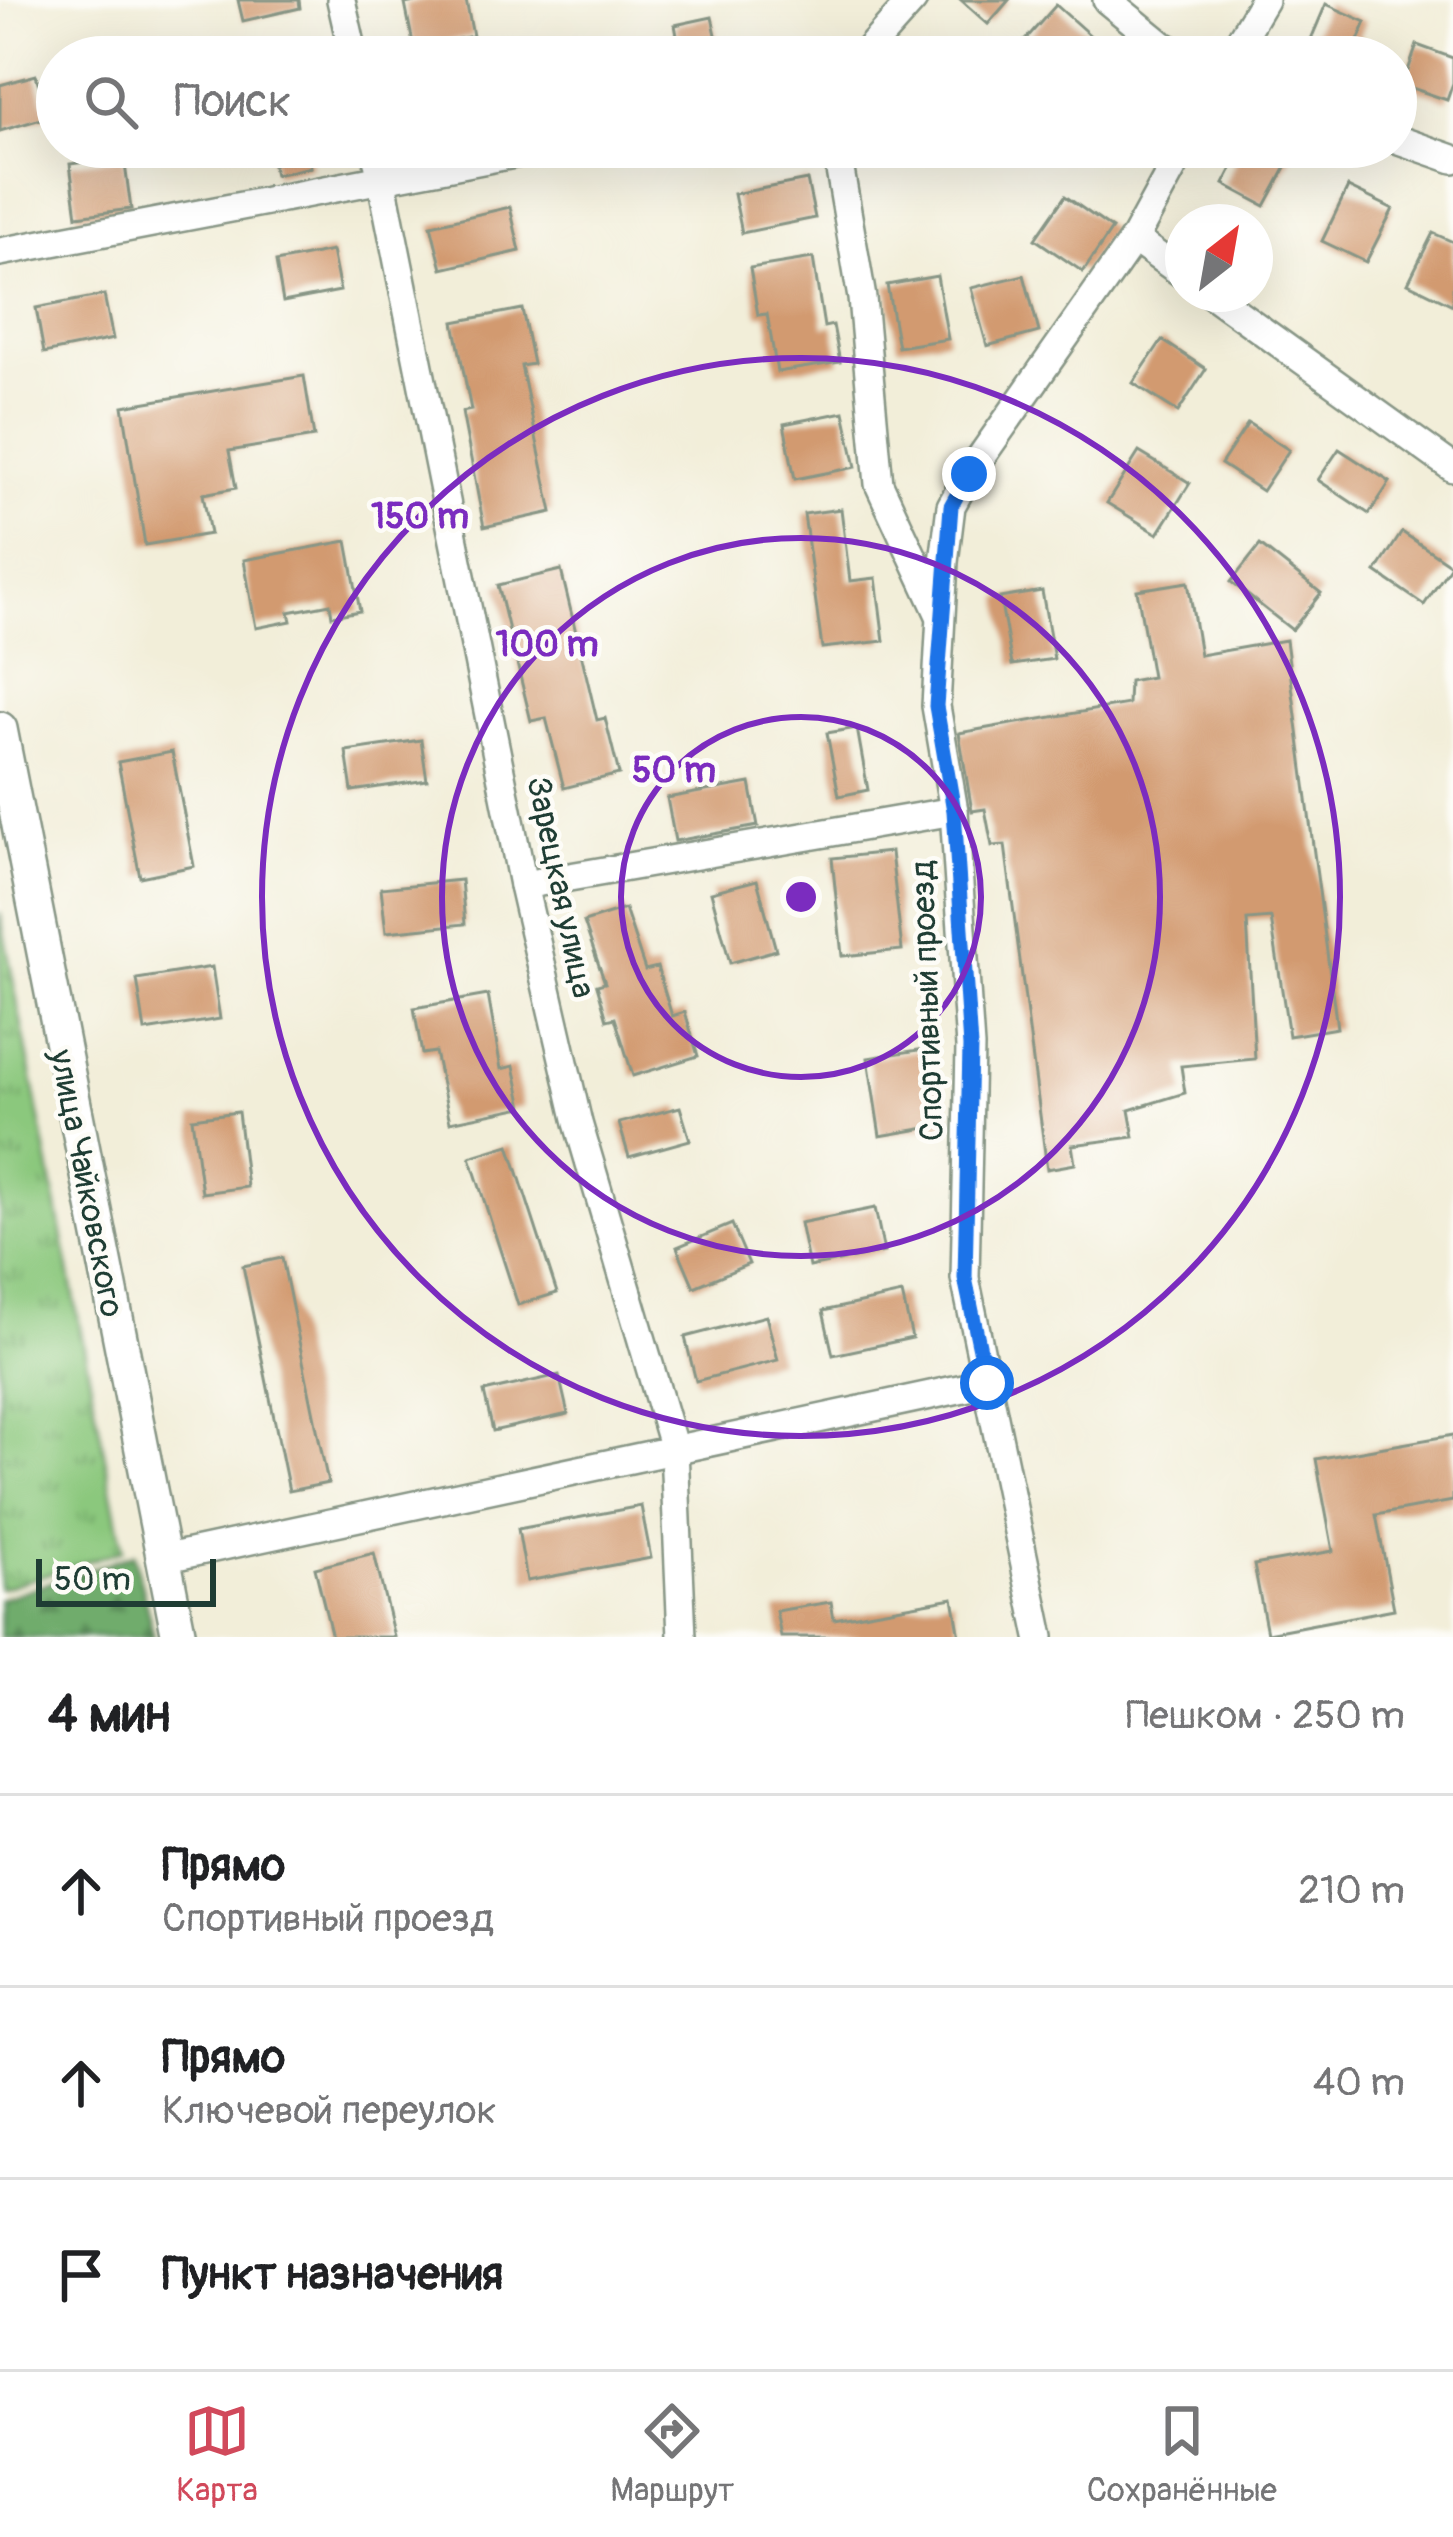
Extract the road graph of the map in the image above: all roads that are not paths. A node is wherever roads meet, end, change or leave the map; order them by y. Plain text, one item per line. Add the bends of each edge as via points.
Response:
1 (341, 0) edge
2 (913, 0) edge
3 (1107, 0) edge
4 (1264, 0) edge
5 (349, 36) edge
6 (881, 36) edge
7 (1151, 36) edge
8 (1243, 36) edge
9 (1417, 146) edge
10 (1453, 159) edge
11 (380, 168) edge
12 (447, 168) edge
13 (840, 168) edge
14 (1173, 168) edge
15 (383, 181) junction
16 (1134, 239) junction
17 (0, 251) edge
18 (1165, 261) edge
19 (1235, 312) edge
20 (1453, 468) edge
21 (941, 617) junction
22 (0, 729) edge
23 (954, 811) junction
24 (524, 885) junction
25 (987, 1383) junction
26 (674, 1449) junction
27 (162, 1559) junction
28 (178, 1637) edge
29 (682, 1637) edge
30 (1040, 1637) edge

1 - 5 street
2 - 6 street
3 - 7 street
4 - 8 street
9 - 10 street
11 - 15 street, Зарецкая улица
12 - 15 street
13 - 21 street via 862,298 879,484
14 - 16 street, Спортивный проезд
15 - 17 street
15 - 24 street, Зарецкая улица
16 - 18 street
16 - 21 street, Спортивный проезд via 951,506
19 - 20 street
21 - 23 street, Спортивный проезд via 936,706
22 - 27 street, улица Чайковского
23 - 24 street
23 - 25 street, Спортивный проезд via 970,1047 965,1278
24 - 26 street, Зарецкая улица via 578,1123
25 - 26 street
25 - 30 street, Спортивный проезд
26 - 27 street
26 - 29 street, Зарецкая улица
27 - 28 street, улица Чайковского

